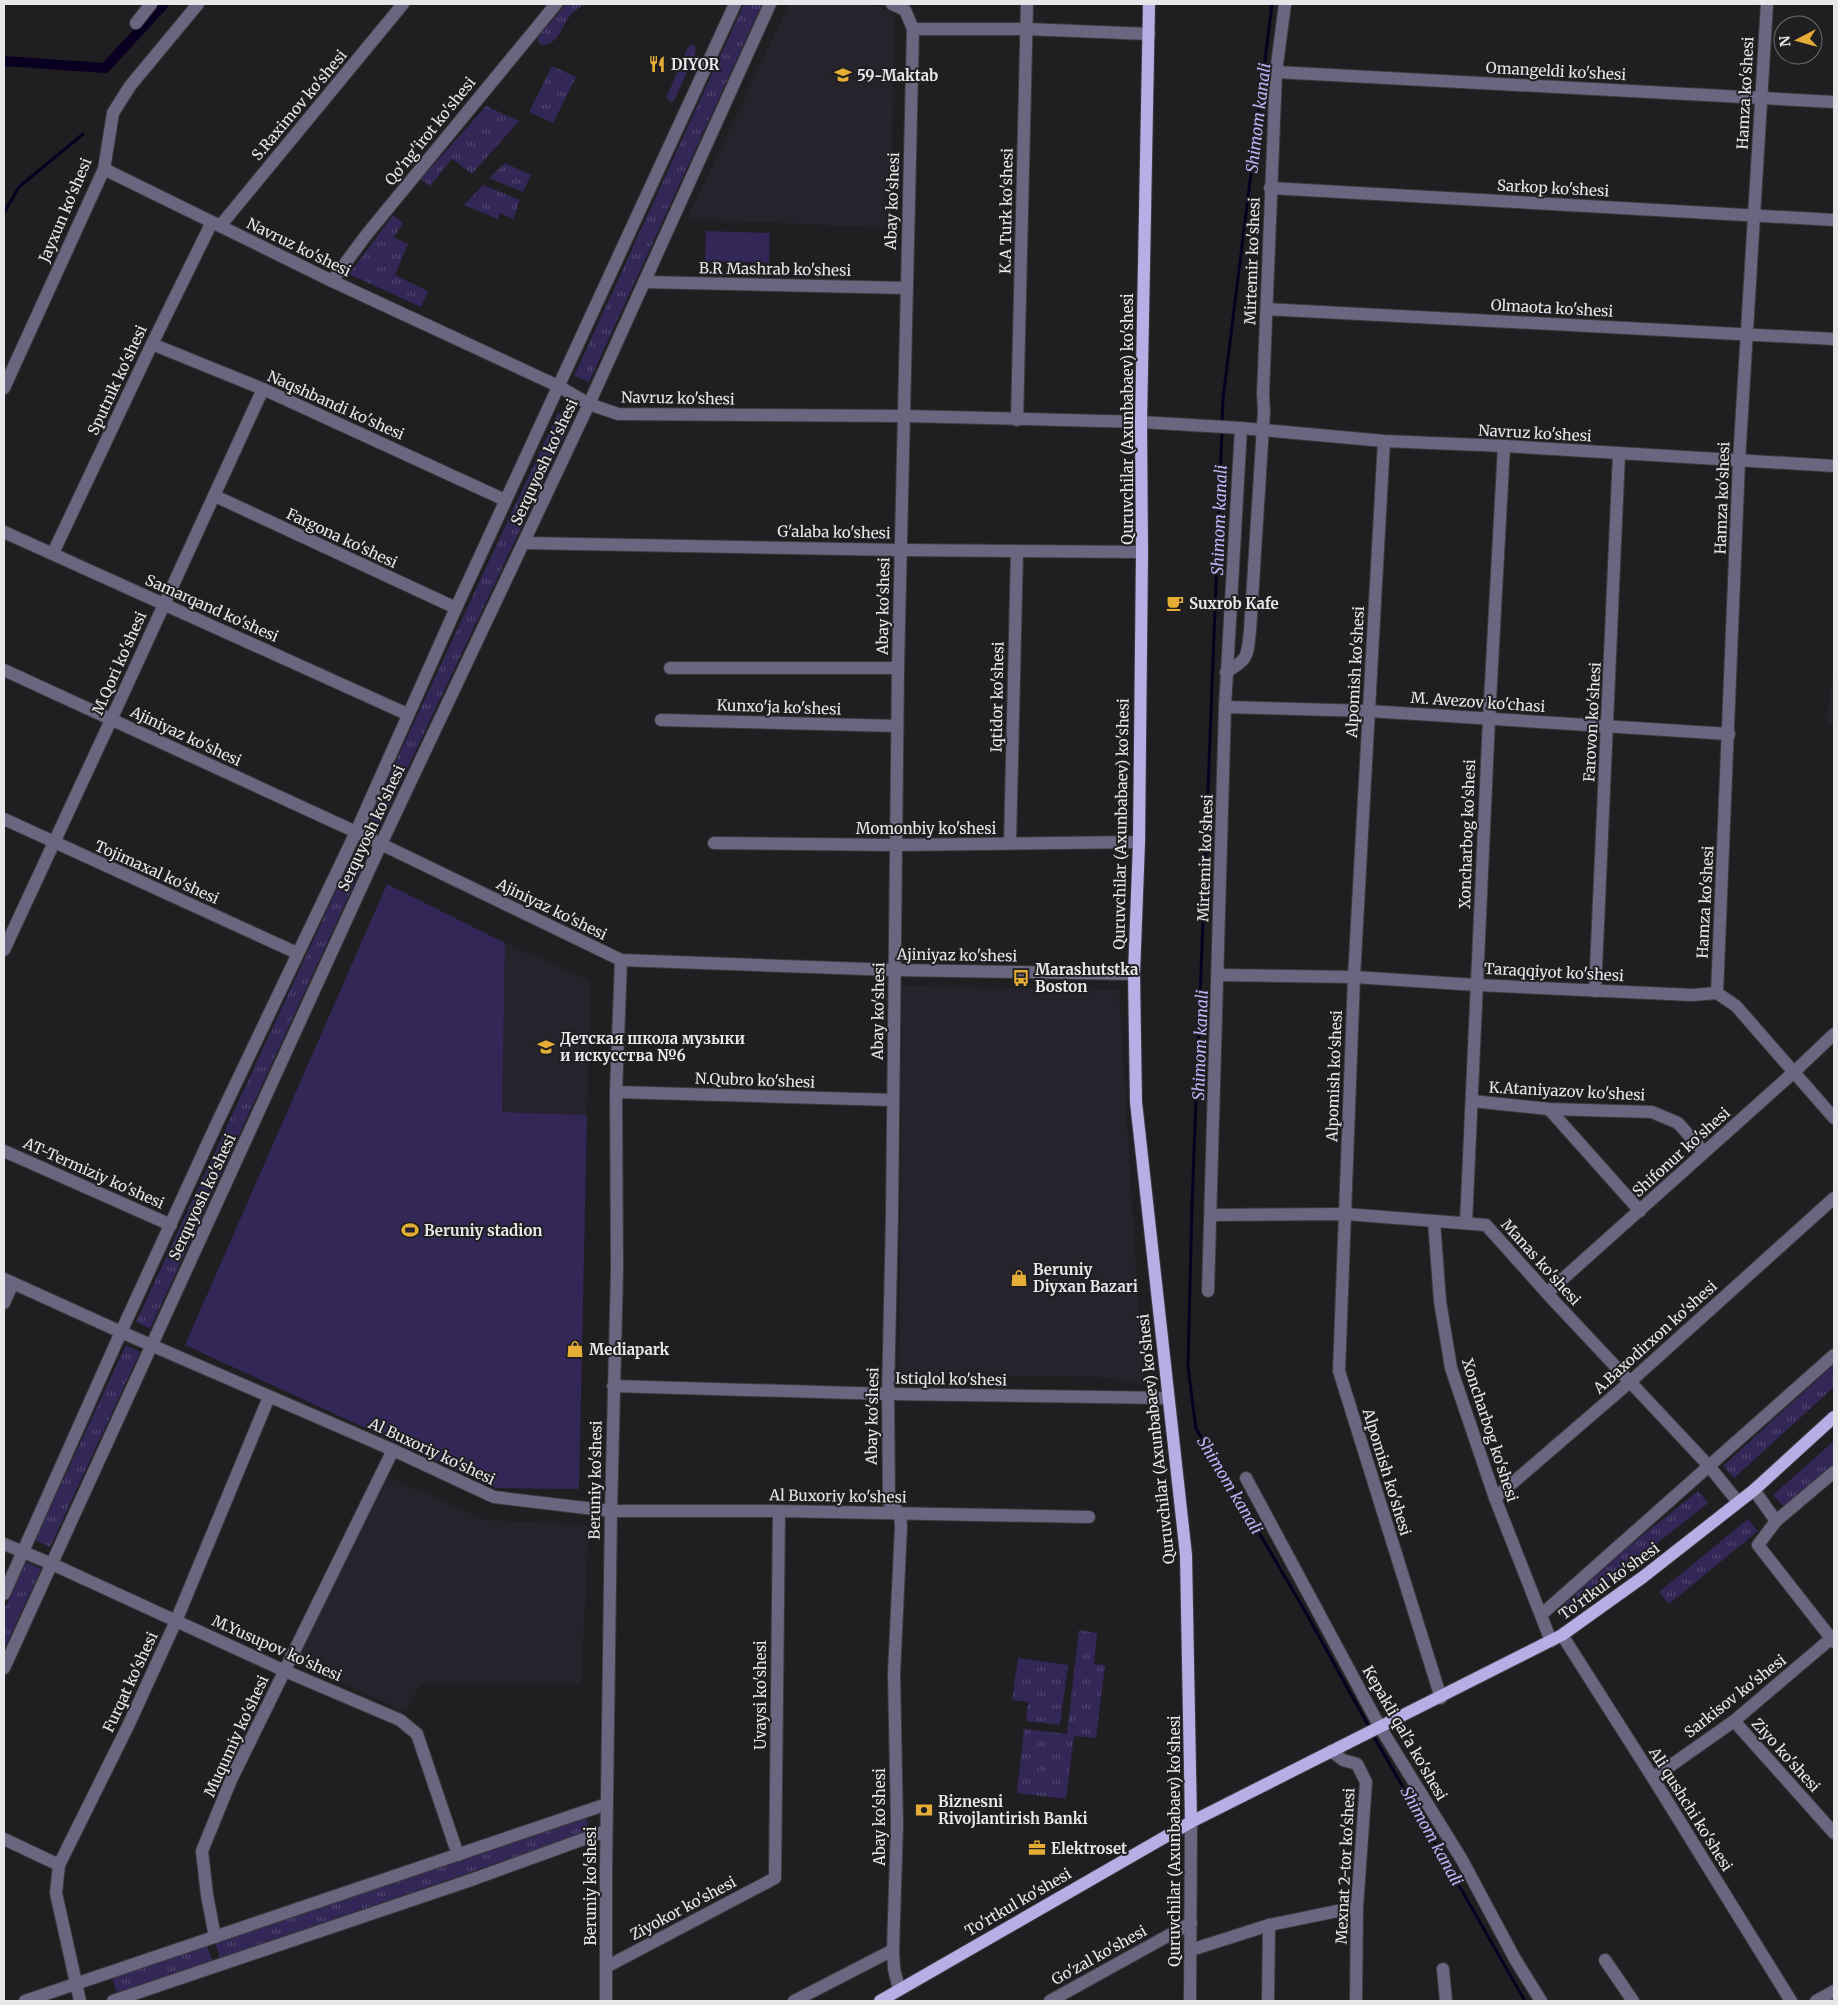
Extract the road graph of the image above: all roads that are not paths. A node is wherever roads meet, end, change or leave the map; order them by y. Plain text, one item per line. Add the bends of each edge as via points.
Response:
1 (151, 4) edge
2 (198, 4) edge
3 (403, 4) edge
4 (556, 4) edge
5 (735, 4) edge
6 (770, 4) edge
7 (892, 4) edge
8 (1027, 4) edge
9 (1148, 4) edge
10 (1285, 4) edge
11 (1767, 4) edge
12 (136, 23) dead end
13 (913, 29) junction
14 (1026, 30) junction
15 (1149, 34) junction
16 (1276, 72) junction
17 (1762, 98) junction
18 (1834, 102) edge
19 (104, 169) junction
20 (1270, 188) junction
21 (1754, 215) junction
22 (1834, 220) edge
23 (216, 224) junction
24 (332, 281) junction
25 (644, 282) junction
26 (906, 288) junction
27 (1267, 309) junction
28 (1746, 333) junction
29 (1834, 339) edge
30 (152, 344) junction
31 (558, 386) junction
32 (4, 388) edge
33 (263, 389) junction
34 (589, 404) junction
35 (905, 416) junction
36 (1018, 420) junction
37 (1141, 422) junction
38 (1238, 427) junction
39 (1263, 430) junction
40 (1384, 442) junction
41 (1504, 446) junction
42 (1619, 454) junction
43 (1739, 461) junction
44 (1834, 466) edge
45 (215, 496) junction
46 (505, 500) junction
47 (4, 532) edge
48 (524, 543) junction
49 (900, 550) junction
50 (1016, 551) junction
51 (1142, 552) junction
52 (54, 553) junction
53 (164, 604) junction
54 (456, 608) junction
55 (670, 668) dead end
56 (898, 668) junction
57 (4, 670) edge
58 (1226, 672) junction
59 (1225, 707) junction
60 (1369, 711) junction
61 (407, 714) junction
62 (1489, 718) junction
63 (112, 720) junction
64 (660, 720) dead end
65 (898, 726) junction
66 (1608, 726) junction
67 (1729, 734) junction
68 (4, 819) edge
69 (356, 832) junction
70 (1139, 842) junction
71 (54, 843) junction
72 (714, 843) dead end
73 (1010, 843) junction
74 (381, 844) junction
75 (896, 845) junction
76 (4, 950) edge
77 (297, 953) junction
78 (621, 960) junction
79 (895, 970) junction
80 (1134, 974) junction
81 (1218, 974) junction
82 (1354, 976) junction
83 (1477, 985) junction
84 (1595, 991) junction
85 (1717, 993) junction
86 (1834, 1034) edge
87 (1793, 1073) junction
88 (616, 1092) junction
89 (892, 1100) junction
90 (1472, 1101) junction
91 (1549, 1109) junction
92 (1834, 1118) edge
93 (4, 1151) edge
94 (1704, 1152) junction
95 (1834, 1198) edge
96 (1640, 1211) junction
97 (1346, 1214) junction
98 (1211, 1216) junction
99 (1434, 1221) junction
100 (1466, 1223) junction
101 (171, 1225) junction
102 (9, 1281) edge
103 (1208, 1290) dead end
104 (1547, 1293) junction
105 (4, 1303) edge
106 (121, 1332) junction
107 (152, 1346) junction
108 (1834, 1354) edge
109 (1631, 1381) junction
110 (613, 1386) junction
111 (888, 1394) junction
112 (270, 1397) junction
113 (1168, 1398) junction
114 (1834, 1417) edge
115 (393, 1450) junction
116 (1709, 1466) junction
117 (1834, 1472) edge
118 (1246, 1478) dead end
119 (1754, 1490) junction
120 (1495, 1498) junction
121 (1738, 1502) junction
122 (611, 1511) junction
123 (779, 1511) junction
124 (900, 1514) junction
125 (1089, 1517) dead end
126 (1776, 1521) junction
127 (4, 1544) edge
128 (23, 1553) junction
129 (52, 1564) junction
130 (4, 1594) edge
131 (1541, 1615) junction
132 (176, 1621) junction
133 (1557, 1638) junction
134 (1833, 1639) edge
135 (4, 1668) edge
136 (285, 1671) junction
137 (1440, 1698) junction
138 (1734, 1721) junction
139 (1378, 1728) junction
140 (1331, 1751) junction
141 (1653, 1778) junction
142 (607, 1804) junction
143 (1192, 1822) junction
144 (606, 1831) junction
145 (1834, 1833) edge
146 (4, 1838) edge
147 (458, 1855) junction
148 (59, 1865) junction
149 (774, 1878) joint
150 (1357, 1907) junction
151 (1190, 1923) junction
152 (1269, 1925) junction
153 (215, 1937) junction
154 (892, 1950) junction
155 (1191, 1950) junction
156 (1605, 1960) dead end
157 (606, 1967) junction
158 (1443, 1969) dead end
159 (77, 1984) junction
160 (899, 1989) junction
161 (1834, 1991) edge
162 (25, 2001) edge
163 (80, 2001) edge
164 (113, 2001) edge
165 (606, 2001) edge
166 (794, 2001) edge
167 (880, 2001) edge
168 (1050, 2001) edge
169 (1190, 2001) edge
170 (1268, 2001) edge
171 (1356, 2001) edge
172 (1446, 2001) edge
173 (1541, 2001) edge
174 (1633, 2001) edge
175 (1791, 2001) edge
176 (1816, 2001) edge

1 - 12 street
2 - 19 street, Jayxun ko'shesi via 130,86 113,113
3 - 23 street, S.Raximov ko'shesi
4 - 24 street, Qo'ng'irot ko'shesi
5 - 31 street, Serquyosh ko'shesi
6 - 25 street, Serquyosh ko'shesi
7 - 13 street via 905,10
8 - 14 street, K.A Turk ko'shesi
9 - 15 main road, Quruvchilar (Axunbabaev) ko'shesi
10 - 16 street, Mirtemir ko'shesi
11 - 17 street, Hamza ko'shesi
13 - 14 street
13 - 26 street, Abay ko'shesi
14 - 15 street
14 - 36 street, K.A Turk ko'shesi
15 - 37 main road, Quruvchilar (Axunbabaev) ko'shesi
16 - 17 street, Omangeldi ko'shesi
16 - 20 street, Mirtemir ko'shesi
17 - 18 street, Omangeldi ko'shesi
17 - 21 street, Hamza ko'shesi
19 - 23 street, Navruz ko'shesi
19 - 32 street, Jayxun ko'shesi
20 - 21 street, Sarkop ko'shesi
20 - 27 street, Mirtemir ko'shesi
21 - 22 street, Sarkop ko'shesi
21 - 28 street, Hamza ko'shesi
23 - 24 street, Navruz ko'shesi
23 - 30 street, Sputnik ko'shesi
24 - 31 street, Navruz ko'shesi
25 - 26 street, B.R Mashrab ko'shesi
25 - 34 street, Serquyosh ko'shesi
26 - 35 street, Abay ko'shesi
27 - 28 street, Olmaota ko'shesi
27 - 39 street, Mirtemir ko'shesi
28 - 29 street, Olmaota ko'shesi
28 - 43 street, Hamza ko'shesi
30 - 33 street, Naqshbandi ko'shesi
30 - 52 street, Sputnik ko'shesi
31 - 34 street, Navruz ko'shesi
31 - 46 street, Serquyosh ko'shesi
33 - 45 street, M.Qori ko'shesi
33 - 46 street, Naqshbandi ko'shesi
34 - 35 street, Navruz ko'shesi via 618,414
34 - 48 street, Serquyosh ko'shesi
35 - 36 street, Navruz ko'shesi
35 - 49 street, Abay ko'shesi
36 - 37 street, Navruz ko'shesi
37 - 38 street, Navruz ko'shesi
37 - 51 main road, Quruvchilar (Axunbabaev) ko'shesi
38 - 39 street, Navruz ko'shesi
38 - 58 street, Mirtemir ko'shesi
39 - 40 street, Navruz ko'shesi
39 - 58 street, Mirtemir ko'shesi via 1247,653 1242,662
40 - 41 street, Navruz ko'shesi
40 - 60 street, Alpomish ko'shesi
41 - 42 street, Navruz ko'shesi
41 - 62 street, Xoncharbog ko'shesi
42 - 43 street, Navruz ko'shesi
42 - 66 street, Farovon ko'shesi
43 - 44 street, Navruz ko'shesi
43 - 67 street, Hamza ko'shesi
45 - 53 street, M.Qori ko'shesi
45 - 54 street, Fargona ko'shesi
46 - 54 street, Serquyosh ko'shesi
47 - 52 street, Samarqand ko'shesi
48 - 49 street, G'alaba ko'shesi
48 - 74 street, Serquyosh ko'shesi
49 - 50 street, G'alaba ko'shesi
49 - 56 street, Abay ko'shesi
50 - 51 street, G'alaba ko'shesi
50 - 73 street, Iqtidor ko'shesi
51 - 70 main road, Quruvchilar (Axunbabaev) ko'shesi
52 - 53 street, Samarqand ko'shesi
53 - 61 street, Samarqand ko'shesi
53 - 63 street, M.Qori ko'shesi
54 - 61 street, Serquyosh ko'shesi
55 - 56 street
56 - 65 street, Abay ko'shesi
57 - 63 street, Ajiniyaz ko'shesi
58 - 59 street, Mirtemir ko'shesi
59 - 60 street, M. Avezov ko'chasi
59 - 81 street, Mirtemir ko'shesi
60 - 62 street, M. Avezov ko'chasi
60 - 82 street, Alpomish ko'shesi
61 - 69 street, Serquyosh ko'shesi
62 - 66 street, M. Avezov ko'chasi
62 - 83 street, Xoncharbog ko'shesi
63 - 69 street, Ajiniyaz ko'shesi
63 - 71 street, M.Qori ko'shesi
64 - 65 street, Kunxo'ja ko'shesi
65 - 75 street, Abay ko'shesi
66 - 67 street, M. Avezov ko'chasi
66 - 84 street, Farovon ko'shesi
67 - 85 street, Hamza ko'shesi
68 - 71 street, Tojimaxal ko'shesi
69 - 74 street, Ajiniyaz ko'shesi
69 - 77 street, Serquyosh ko'shesi
70 - 73 street, Momonbiy ko'shesi
70 - 80 main road, Quruvchilar (Axunbabaev) ko'shesi
71 - 76 street, M.Qori ko'shesi
71 - 77 street, Tojimaxal ko'shesi
72 - 75 street, Momonbiy ko'shesi
73 - 75 street, Momonbiy ko'shesi
74 - 78 street, Ajiniyaz ko'shesi
74 - 107 street, Serquyosh ko'shesi
75 - 79 street, Abay ko'shesi
77 - 101 street, Serquyosh ko'shesi
78 - 79 street, Ajiniyaz ko'shesi
78 - 88 street, Beruniy ko'shesi
79 - 80 street, Ajiniyaz ko'shesi
79 - 89 street, Abay ko'shesi
80 - 113 main road, Quruvchilar (Axunbabaev) ko'shesi via 1136,1102
81 - 82 street, Taraqqiyot ko'shesi
81 - 98 street, Mirtemir ko'shesi
82 - 83 street, Taraqqiyot ko'shesi
82 - 97 street, Alpomish ko'shesi
83 - 84 street, Taraqqiyot ko'shesi
83 - 90 street, Xoncharbog ko'shesi
84 - 85 street, Taraqqiyot ko'shesi via 1692,996
85 - 87 street via 1736,1006
86 - 87 street, Shifonur ko'shesi
87 - 92 street
87 - 94 street, Shifonur ko'shesi
88 - 89 street, N.Qubro ko'shesi
88 - 110 street, Beruniy ko'shesi via 617,1270
89 - 111 street, Abay ko'shesi
90 - 91 street, K.Ataniyazov ko'shesi
90 - 100 street, Xoncharbog ko'shesi
91 - 94 street, K.Ataniyazov ko'shesi via 1652,1112 1678,1123
91 - 96 street
93 - 101 street, AT-Termiziy ko'shesi
94 - 96 street, Shifonur ko'shesi
95 - 109 street, A.Baxodirxon ko'shesi
96 - 104 street, Shifonur ko'shesi
97 - 98 street, Manas ko'shesi
97 - 99 street, Manas ko'shesi
97 - 137 street, Alpomish ko'shesi via 1339,1371
98 - 103 street, Mirtemir ko'shesi
99 - 100 street, Manas ko'shesi
99 - 120 street, Xoncharbog ko'shesi via 1444,1335 1451,1368
100 - 104 street, Manas ko'shesi via 1486,1225
101 - 106 street, Serquyosh ko'shesi
102 - 105 street
102 - 106 street, Al Buxoriy ko'shesi
104 - 109 street, Manas ko'shesi
106 - 107 street, Al Buxoriy ko'shesi
106 - 128 street, Serquyosh ko'shesi
107 - 112 street, Al Buxoriy ko'shesi
107 - 129 street, Serquyosh ko'shesi
108 - 116 street
109 - 116 street, Manas ko'shesi
109 - 120 street, A.Baxodirxon ko'shesi
110 - 111 street, Istiqlol ko'shesi
110 - 122 street, Beruniy ko'shesi
111 - 113 street, Istiqlol ko'shesi
111 - 124 street, Abay ko'shesi via 889,1502
112 - 115 street, Al Buxoriy ko'shesi
112 - 132 street, Furqat ko'shesi
113 - 143 main road, Quruvchilar (Axunbabaev) ko'shesi via 1186,1555
114 - 119 main road, To'rtkul ko'shesi
115 - 122 street, Al Buxoriy ko'shesi via 494,1497
115 - 136 street, Muqumiy ko'shesi
116 - 121 street, Manas ko'shesi
116 - 131 street
117 - 126 street
118 - 139 street, Kepakli qal'a ko'shesi
119 - 121 main road, To'rtkul ko'shesi
119 - 126 street
120 - 131 street, Xoncharbog ko'shesi
121 - 133 main road, To'rtkul ko'shesi via 1643,1577
122 - 123 street, Al Buxoriy ko'shesi
122 - 142 street, Beruniy ko'shesi
123 - 124 street, Al Buxoriy ko'shesi
123 - 149 street, Uvaysi ko'shesi
124 - 125 street, Al Buxoriy ko'shesi
124 - 154 street, Abay ko'shesi via 894,1674 897,1825
126 - 134 street via 1758,1545
127 - 128 street, M.Yusupov ko'shesi
128 - 129 street, M.Yusupov ko'shesi
128 - 130 street, Serquyosh ko'shesi
129 - 132 street, M.Yusupov ko'shesi
129 - 135 street, Serquyosh ko'shesi
131 - 133 street, Xoncharbog ko'shesi
132 - 136 street, M.Yusupov ko'shesi
132 - 148 street, Furqat ko'shesi
133 - 137 main road, To'rtkul ko'shesi
133 - 141 street, Ali qushchi ko'shesi
134 - 138 street, Sarkisov ko'shesi
136 - 147 street, M.Yusupov ko'shesi via 400,1720 417,1734
136 - 153 street, Muqumiy ko'shesi via 231,1780 202,1851
137 - 139 main road, To'rtkul ko'shesi
138 - 141 street, Sarkisov ko'shesi
138 - 145 street, Ziyo ko'shesi
139 - 140 main road, To'rtkul ko'shesi
139 - 173 street, Kepakli qal'a ko'shesi via 1462,1860
140 - 143 main road, To'rtkul ko'shesi
140 - 150 street, Mexnat 2-tor ko'shesi via 1343,1760 1358,1764 1366,1782
141 - 175 street, Ali qushchi ko'shesi
142 - 144 street, Beruniy ko'shesi
142 - 147 street
143 - 151 street, Quruvchilar (Axunbabaev) ko'shesi
143 - 160 main road, To'rtkul ko'shesi
144 - 157 street, Beruniy ko'shesi
144 - 164 street
146 - 148 street
147 - 153 street
148 - 159 street, Furqat ko'shesi via 56,1892
149 - 157 street, Ziyokor ko'shesi
150 - 152 street
150 - 171 street, Mexnat 2-tor ko'shesi
151 - 155 street, Quruvchilar (Axunbabaev) ko'shesi
151 - 168 street, Go'zal ko'shesi
152 - 155 street
152 - 170 street
153 - 159 street
154 - 160 street, Abay ko'shesi
154 - 166 street
155 - 169 street, Quruvchilar (Axunbabaev) ko'shesi
156 - 174 street
157 - 165 street, Beruniy ko'shesi
158 - 172 street
159 - 162 street
159 - 163 street, Furqat ko'shesi
160 - 167 main road, To'rtkul ko'shesi
161 - 176 street

